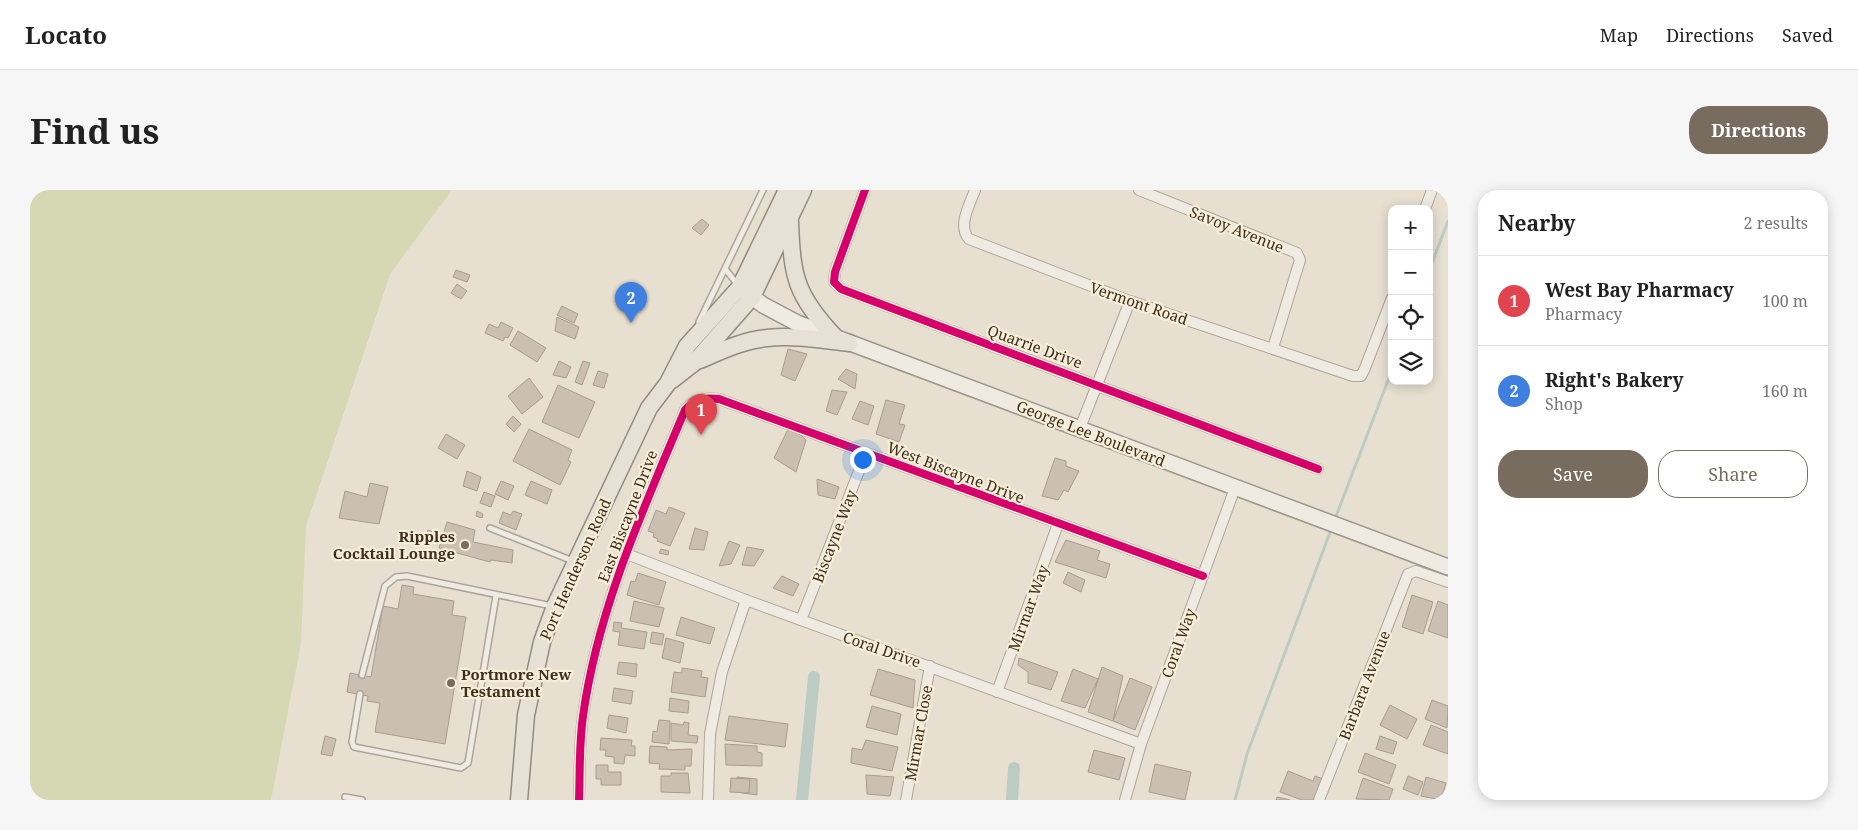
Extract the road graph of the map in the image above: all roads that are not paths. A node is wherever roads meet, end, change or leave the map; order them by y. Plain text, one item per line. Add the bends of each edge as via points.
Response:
1 (764, 190) edge
2 (787, 190) edge
3 (803, 190) edge
4 (865, 190) edge
5 (975, 190) edge
6 (1139, 190) edge
7 (1428, 191) edge
8 (1426, 205) edge
9 (790, 220) junction
10 (726, 270) junction
11 (746, 292) junction
12 (1130, 301) junction
13 (1388, 308) edge
14 (842, 340) junction
15 (687, 346) junction
16 (1273, 348) junction
17 (695, 362) junction
18 (668, 383) junction
19 (1097, 384) junction
20 (699, 400) joint
21 (1080, 428) junction
22 (866, 453) junction
23 (1318, 470) dead end
24 (1235, 488) junction
25 (1058, 524) junction
26 (490, 528) dead end
27 (624, 553) junction
28 (576, 562) junction
29 (1448, 568) edge
30 (1202, 576) junction
31 (1448, 582) edge
32 (496, 596) junction
33 (746, 600) junction
34 (555, 606) junction
35 (801, 620) junction
36 (930, 666) junction
37 (362, 675) dead end
38 (998, 692) junction
39 (360, 694) dead end
40 (1141, 744) junction
41 (345, 797) dead end
42 (362, 800) edge
43 (519, 800) edge
44 (579, 800) edge
45 (708, 800) edge
46 (906, 800) edge
47 (1125, 800) edge
48 (1319, 800) edge

1 - 10 lane
2 - 11 main road, Port Henderson Road
3 - 9 main road, Port Henderson Road
4 - 19 street, Quarrie Drive via 835,272 834,282 841,289
5 - 12 street, Vermont Road via 963,225 964,234 969,239
6 - 16 street, Savoy Avenue via 1297,253 1300,260
7 - 8 street
9 - 11 main road, Port Henderson Road
9 - 14 main road via 792,261 801,293 814,315
10 - 11 lane
10 - 15 lane
11 - 14 main road, George Lee Boulevard via 797,323
11 - 15 main road, Port Henderson Road
11 - 17 main road, Port Henderson Road
12 - 16 street, Vermont Road
12 - 19 street
13 - 16 street, Vermont Road via 1361,376
14 - 17 main road via 766,338
14 - 21 main road, George Lee Boulevard
15 - 18 main road, Port Henderson Road
17 - 18 main road, Port Henderson Road
18 - 28 main road, Port Henderson Road via 649,408
19 - 21 street
19 - 23 street, Quarrie Drive
20 - 22 street, West Biscayne Drive via 719,399
20 - 27 street, East Biscayne Drive via 685,410
21 - 24 main road, George Lee Boulevard
22 - 25 street, West Biscayne Drive
22 - 35 street, Biscayne Way
24 - 29 main road, George Lee Boulevard
24 - 30 street, Coral Way
25 - 30 street, West Biscayne Drive
25 - 38 street, Mirmar Way
26 - 28 lane
27 - 33 street, Coral Drive
27 - 44 street, East Biscayne Drive via 600,632 583,717
28 - 34 main road, Port Henderson Road
30 - 40 street, Coral Way
31 - 48 street, Barbara Avenue via 1416,572 1408,574
32 - 34 lane
32 - 37 lane via 407,576 390,579 385,586
32 - 39 lane via 465,767 354,747 352,742
33 - 35 street, Coral Drive
33 - 45 street via 722,672 710,734
34 - 43 main road, Port Henderson Road via 532,680
35 - 36 street, Coral Drive
36 - 38 street, Coral Drive
36 - 46 street, Mirmar Close
38 - 40 street, Coral Drive
40 - 47 street, Coral Way
41 - 42 lane

